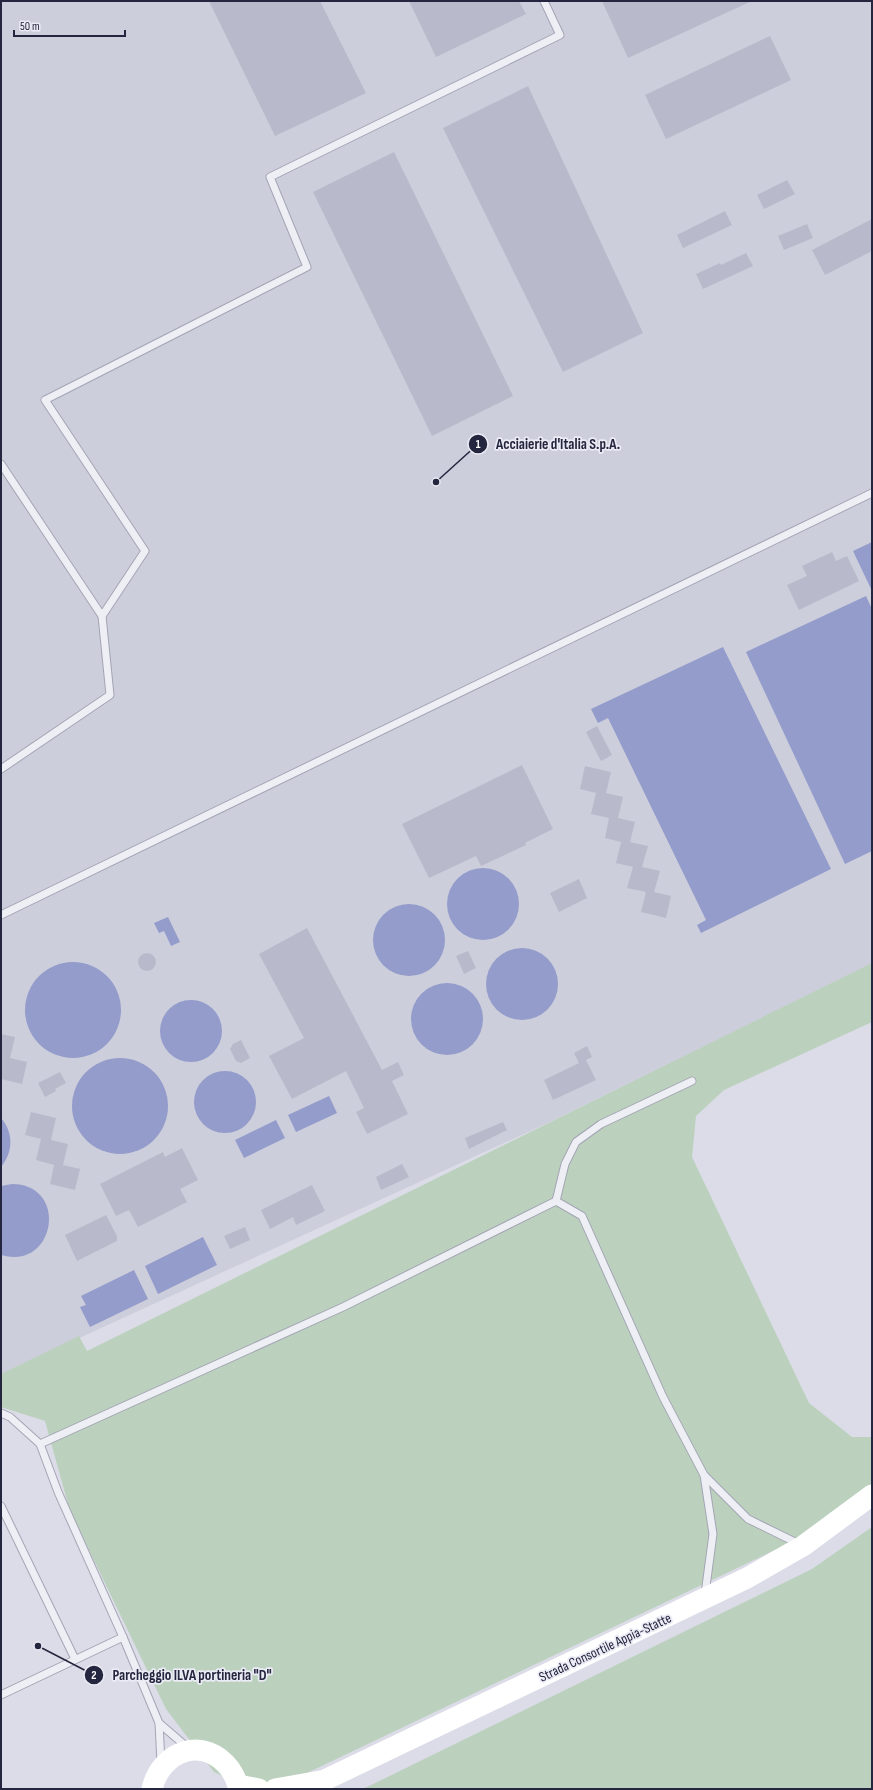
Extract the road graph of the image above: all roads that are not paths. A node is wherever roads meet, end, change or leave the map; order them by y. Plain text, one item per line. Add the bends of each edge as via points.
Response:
1 (544, 1) edge
2 (1, 464) edge
3 (872, 493) edge
4 (102, 616) junction
5 (1, 770) edge
6 (1, 915) edge
7 (692, 1081) dead end
8 (556, 1201) junction
9 (1, 1413) edge
10 (40, 1444) junction
11 (704, 1475) junction
12 (872, 1495) edge
13 (1, 1506) edge
14 (803, 1546) junction
15 (704, 1600) junction
16 (123, 1637) junction
17 (76, 1659) junction
18 (1, 1695) edge
19 (160, 1723) junction
20 (191, 1751) junction
21 (161, 1767) junction
22 (326, 1780) junction
23 (238, 1787) edge
24 (152, 1789) edge
25 (259, 1789) edge
26 (274, 1789) edge
27 (306, 1789) edge

1 - 4 lane via 560,35 270,177 307,266 45,400 145,551
2 - 4 lane
3 - 6 lane
4 - 5 lane via 110,695
7 - 8 lane via 601,1124 576,1142 565,1164
8 - 10 lane via 343,1307
8 - 11 lane via 582,1216 663,1397
9 - 10 lane via 10,1417
10 - 16 lane via 58,1492
11 - 14 lane via 748,1519
11 - 15 lane via 713,1534
12 - 14 street, Strada Consortile Appia-Statte
13 - 17 lane
14 - 15 street, Strada Consortile Appia-Statte
15 - 22 street, Strada Consortile Appia-Statte
16 - 17 lane
16 - 19 lane
17 - 18 lane
19 - 20 lane
19 - 21 lane
20 - 21 street via 180,1753
20 - 23 street via 204,1751 226,1763 234,1774
21 - 24 street via 154,1778
22 - 26 street, Strada Consortile Appia-Statte
22 - 27 street, Strada Consortile Appia-Statte
23 - 25 street

